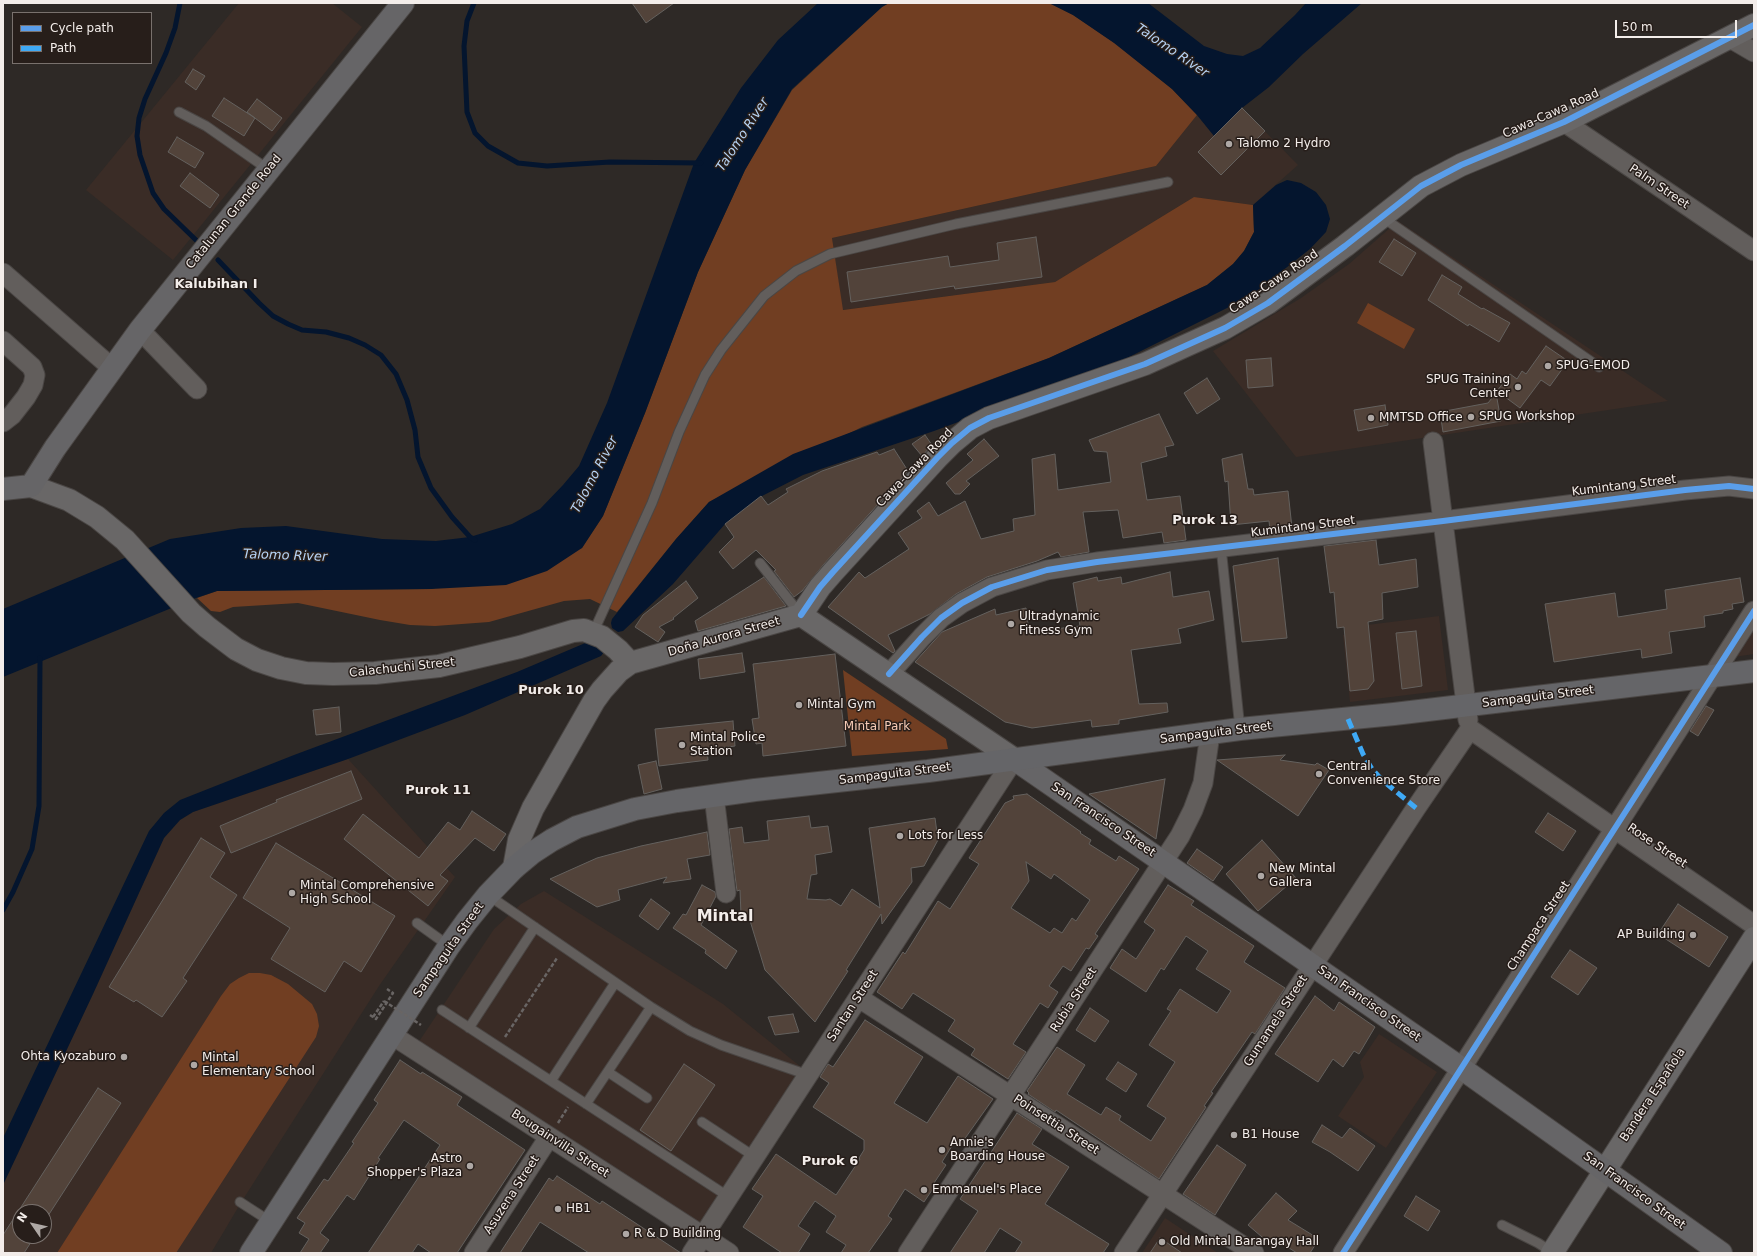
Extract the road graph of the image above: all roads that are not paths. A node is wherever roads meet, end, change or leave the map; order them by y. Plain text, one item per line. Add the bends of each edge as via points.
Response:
1 (403, 3) edge
2 (1754, 25) edge
3 (1730, 38) junction
4 (1754, 52) edge
5 (179, 112) dead end
6 (1564, 122) junction
7 (269, 170) junction
8 (1168, 182) dead end
9 (1381, 216) junction
10 (1754, 251) edge
11 (3, 273) edge
12 (140, 330) junction
13 (3, 341) edge
14 (1599, 367) dead end
15 (112, 368) junction
16 (197, 389) dead end
17 (3, 422) edge
18 (1433, 442) dead end
19 (31, 486) junction
20 (3, 489) edge
21 (1754, 489) edge
22 (1443, 521) junction
23 (1221, 547) junction
24 (760, 563) dead end
25 (1754, 611) edge
26 (801, 615) junction
27 (593, 632) junction
28 (630, 663) junction
29 (1754, 671) edge
30 (890, 674) junction
31 (1713, 676) junction
32 (1466, 705) junction
33 (1240, 729) junction
34 (1470, 729) junction
35 (1210, 734) junction
36 (1014, 759) junction
37 (714, 796) junction
38 (1615, 830) junction
39 (1164, 862) junction
40 (514, 868) junction
41 (726, 893) dead end
42 (488, 895) junction
43 (417, 922) dead end
44 (1754, 925) edge
45 (535, 927) junction
46 (1754, 938) edge
47 (449, 946) junction
48 (1313, 965) junction
49 (615, 983) junction
50 (859, 998) junction
51 (651, 1007) junction
52 (442, 1010) dead end
53 (469, 1028) junction
54 (392, 1035) junction
55 (1461, 1068) junction
56 (608, 1072) junction
57 (808, 1075) junction
58 (551, 1081) junction
59 (1010, 1096) junction
60 (647, 1098) dead end
61 (586, 1104) junction
62 (702, 1122) dead end
63 (549, 1137) junction
64 (755, 1157) junction
65 (1605, 1170) junction
66 (1162, 1194) junction
67 (729, 1197) junction
68 (240, 1202) dead end
69 (270, 1222) junction
70 (1502, 1225) dead end
71 (703, 1236) junction
72 (252, 1253) edge
73 (474, 1253) edge
74 (692, 1253) edge
75 (729, 1253) edge
76 (908, 1253) edge
77 (1124, 1253) edge
78 (1254, 1253) edge
79 (1343, 1253) edge
80 (1552, 1253) edge
81 (1721, 1253) edge

1 - 7 main road, Catalunan Grande Road
2 - 3 street, Cawa-Cawa Road
3 - 4 street
3 - 6 street, Cawa-Cawa Road
5 - 7 lane via 206,126
6 - 9 street, Cawa-Cawa Road via 1461,165 1421,186
6 - 10 street, Palm Street
7 - 12 main road, Catalunan Grande Road
8 - 27 lane via 956,224 830,254 796,270 764,296 721,350 705,375 652,503
9 - 14 lane
9 - 26 street, Cawa-Cawa Road via 1268,303 1226,328 1145,364 989,418 970,428 937,458 833,572
11 - 15 street
12 - 15 main road, Catalunan Grande Road
12 - 16 street
13 - 17 street via 32,367 35,375 26,397
15 - 19 main road, Catalunan Grande Road
18 - 22 street
19 - 20 main road
19 - 27 street, Calachuchi Street via 69,500 97,517 125,540 191,613 236,649 281,668 320,673 375,673 439,666 492,655 572,631
21 - 22 street, Kumintang Street via 1729,486 1685,490
22 - 23 street, Kumintang Street
22 - 32 street
23 - 30 street, Kumintang Street via 1047,570 992,587 941,618
23 - 33 lane
24 - 26 lane
25 - 31 street, Champaca Street
26 - 28 street, Doña Aurora Street
26 - 30 street
27 - 28 street, Calachuchi Street via 610,643
28 - 40 street, Doña Aurora Street via 610,679 586,715 525,824
29 - 31 highway, Sampaguita Street
30 - 36 street
31 - 32 highway, Sampaguita Street
31 - 38 street, Champaca Street
32 - 33 highway, Sampaguita Street
32 - 34 street
33 - 35 highway, Sampaguita Street
34 - 38 street, Rose Street
34 - 48 street, Gumamela Street
35 - 36 highway, Sampaguita Street
35 - 39 street, Rubia Street via 1203,783 1193,810
36 - 37 highway, Sampaguita Street
36 - 39 main road, San Francisco Street
36 - 50 street, Santan Street
37 - 40 highway, Sampaguita Street via 635,809 577,827 532,852
37 - 41 street
38 - 44 street, Rose Street
38 - 55 street, Champaca Street
39 - 48 main road, San Francisco Street
39 - 59 street, Rubia Street
40 - 42 highway, Sampaguita Street
42 - 45 lane
42 - 47 highway, Sampaguita Street
43 - 47 lane
45 - 49 lane
45 - 53 lane
46 - 65 street, Bandera Española
47 - 54 highway, Sampaguita Street
48 - 55 main road, San Francisco Street
48 - 66 street, Gumamela Street
49 - 51 lane
49 - 58 lane
50 - 57 street, Santan Street
50 - 59 street, Poinsettia Street
51 - 56 lane
51 - 57 lane via 690,1031 721,1045
52 - 53 lane
53 - 58 lane
54 - 63 street, Bougainvilla Street
54 - 69 highway, Sampaguita Street
55 - 65 main road, San Francisco Street
55 - 79 street, Champaca Street
56 - 60 lane
56 - 61 lane
57 - 64 street, Santan Street
58 - 61 lane
59 - 66 street, Poinsettia Street
59 - 76 street, Rubia Street
61 - 67 lane
62 - 64 lane
63 - 71 street, Bougainvilla Street
63 - 73 street, Asuzena Street
64 - 67 street, Santan Street
65 - 80 street, Bandera Española
65 - 81 main road, San Francisco Street
66 - 77 street, Gumamela Street
66 - 78 street, Poinsettia Street
67 - 71 street, Santan Street
68 - 69 lane
69 - 72 highway, Sampaguita Street
70 - 80 lane
71 - 74 street, Santan Street
71 - 75 street, Bougainvilla Street

